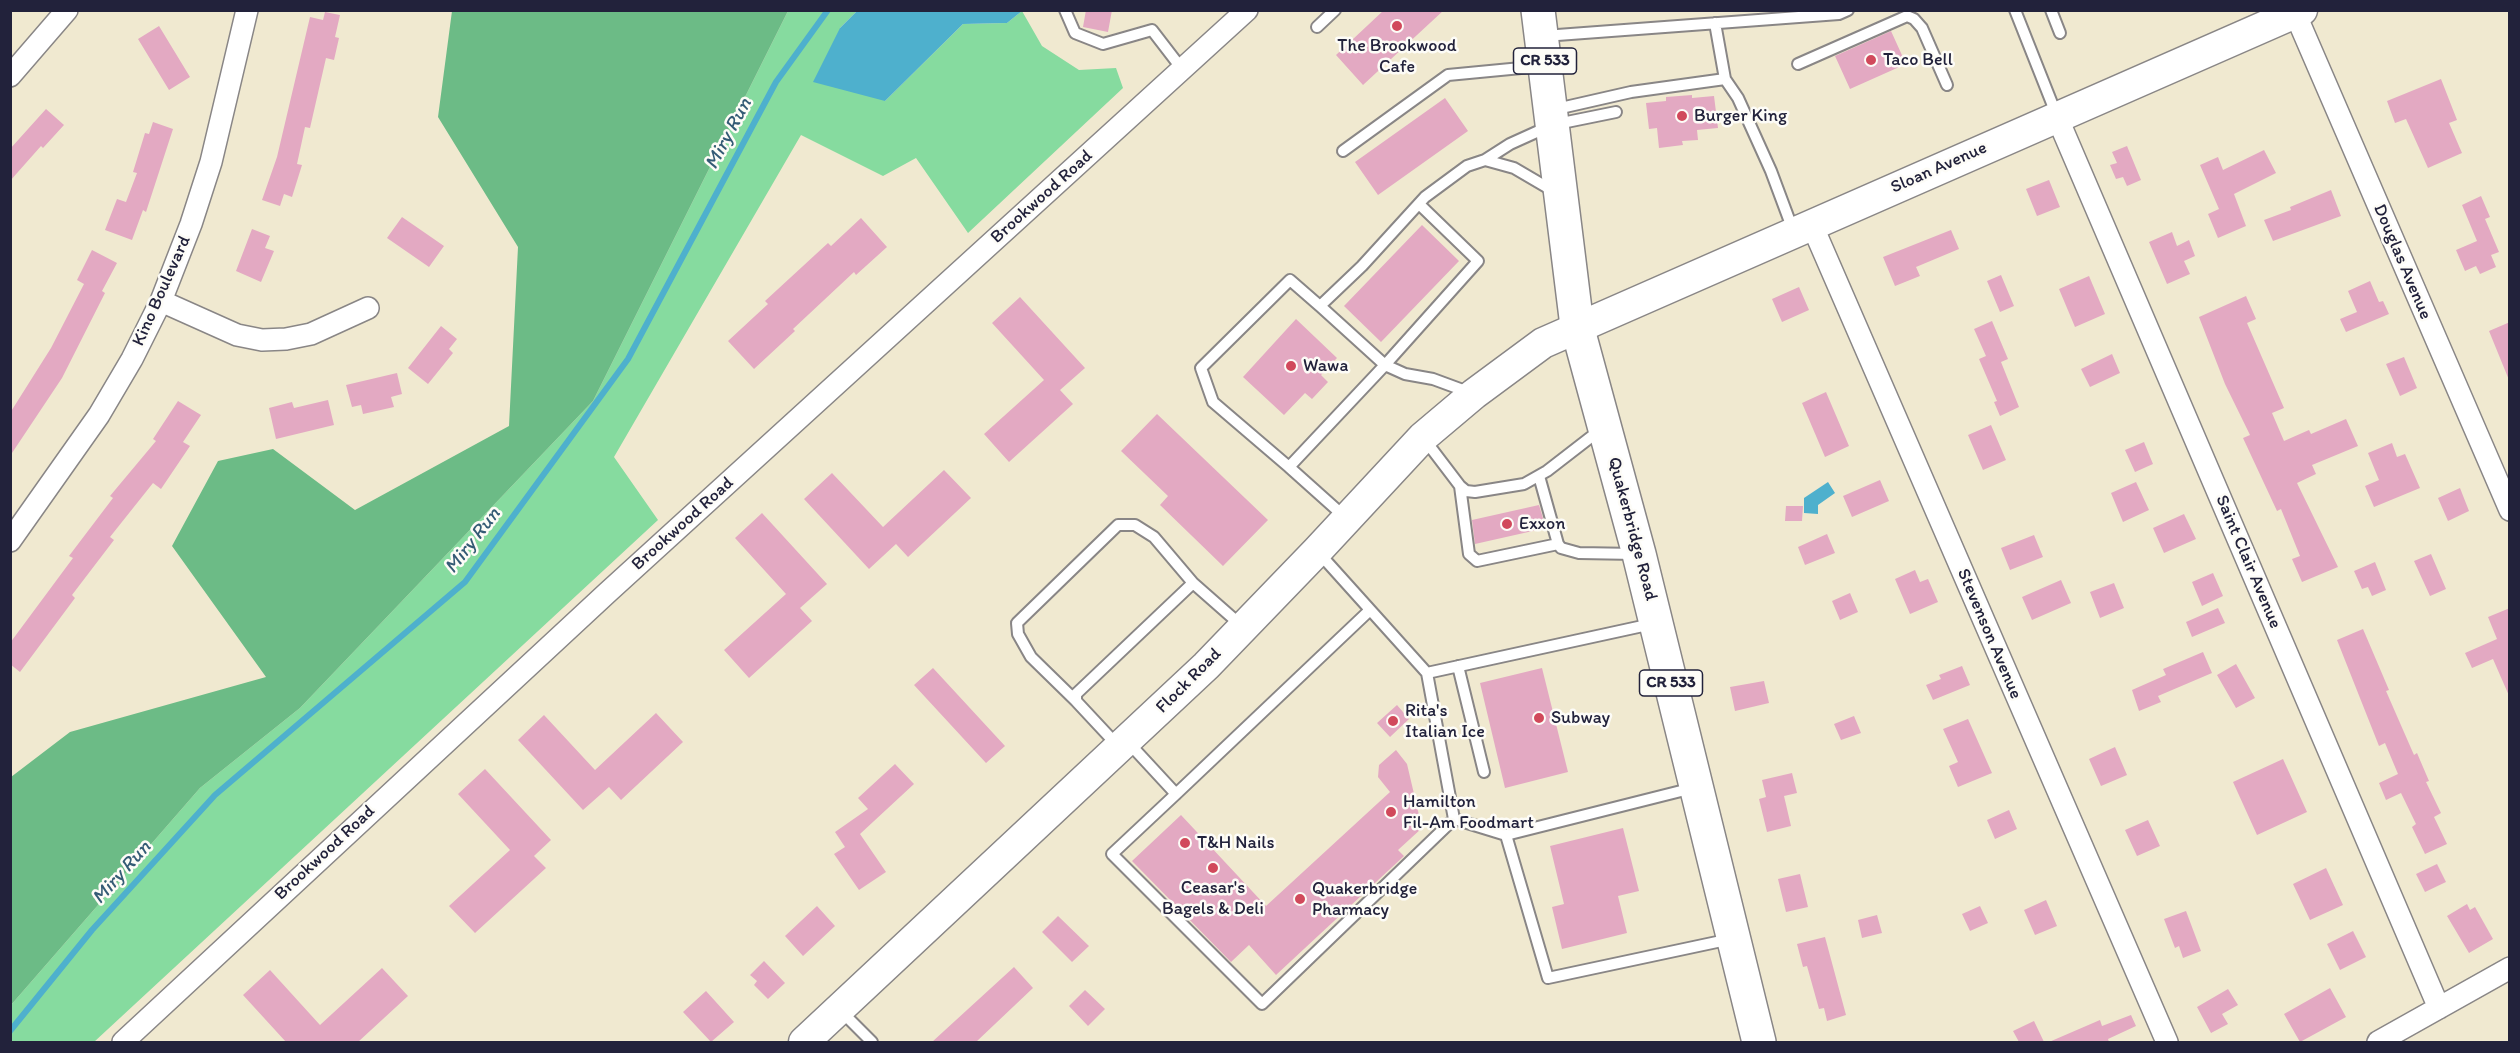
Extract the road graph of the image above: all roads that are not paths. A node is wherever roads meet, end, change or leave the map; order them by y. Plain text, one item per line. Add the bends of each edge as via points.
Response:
1 (67, 10) edge
2 (247, 10) edge
3 (1065, 10) edge
4 (1247, 10) edge
5 (1335, 10) edge
6 (1848, 10) edge
7 (2015, 10) edge
8 (2050, 10) edge
9 (2297, 12) edge
10 (1715, 23) junction
11 (1317, 27) dead end
12 (2060, 33) dead end
13 (1542, 38) edge
14 (1798, 64) dead end
15 (1182, 69) junction
16 (10, 76) edge
17 (1725, 79) junction
18 (1947, 85) dead end
19 (1616, 112) dead end
20 (2057, 117) junction
21 (1551, 118) junction
22 (1343, 151) dead end
23 (1485, 160) junction
24 (1560, 195) junction
25 (1419, 204) junction
26 (1803, 229) junction
27 (161, 301) junction
28 (1321, 307) junction
29 (368, 308) dead end
30 (1577, 326) junction
31 (1385, 364) junction
32 (1473, 394) junction
33 (1605, 427) junction
34 (1422, 437) junction
35 (1289, 467) junction
36 (1539, 476) junction
37 (1460, 486) junction
38 (2510, 510) edge
39 (1346, 518) junction
40 (10, 541) edge
41 (1557, 544) junction
42 (1317, 551) junction
43 (1639, 554) junction
44 (1193, 583) junction
45 (1370, 610) junction
46 (1656, 624) junction
47 (1243, 628) junction
48 (1458, 666) junction
49 (1427, 673) junction
50 (1076, 701) junction
51 (1124, 745) junction
52 (1484, 772) dead end
53 (1696, 787) junction
54 (1176, 794) junction
55 (1454, 819) junction
56 (1506, 835) junction
57 (1733, 939) junction
58 (2510, 968) edge
59 (2439, 1008) junction
60 (839, 1009) junction
61 (123, 1042) edge
62 (804, 1042) edge
63 (872, 1042) edge
64 (1759, 1042) edge
65 (2167, 1042) edge
66 (2378, 1042) edge

1 - 16 street
2 - 27 street, Kino Boulevard via 211,162
3 - 15 lane via 1075,33 1103,44 1152,30
4 - 15 street, Brookwood Road
5 - 11 lane
6 - 10 lane via 1839,14
7 - 20 lane
8 - 12 lane
9 - 20 main road, Sloan Avenue
9 - 38 street, Douglas Avenue
10 - 13 lane
10 - 17 lane
13 - 21 main road, Quakerbridge Road / CR 533
13 - 22 lane via 1448,75
14 - 18 lane via 1907,16 1923,28
15 - 61 street, Brookwood Road via 607,593
17 - 21 lane via 1630,92
17 - 26 lane
19 - 21 lane
20 - 26 main road, Sloan Avenue
20 - 59 street, Saint Clair Avenue
21 - 23 lane
21 - 24 main road, Quakerbridge Road / CR 533
23 - 24 lane via 1514,168
23 - 25 lane via 1467,166
24 - 30 main road, Quakerbridge Road / CR 533
25 - 28 lane
25 - 31 lane via 1478,261
26 - 30 main road, Sloan Avenue
26 - 65 street, Stevenson Avenue
27 - 29 street via 237,335 262,340 311,334
27 - 40 street, Kino Boulevard via 99,415
28 - 31 lane
28 - 35 lane via 1290,280 1201,368 1213,402
30 - 32 main road, Flock Road via 1543,343
30 - 33 main road, Quakerbridge Road / CR 533
31 - 32 lane via 1405,374 1433,379
31 - 35 lane
32 - 34 main road, Flock Road
33 - 36 lane
33 - 43 main road, Quakerbridge Road / CR 533
34 - 37 lane
34 - 39 main road, Flock Road
35 - 39 lane
36 - 37 lane via 1524,484 1475,492
36 - 41 lane
37 - 41 lane via 1469,554 1477,561
39 - 42 main road, Flock Road
41 - 43 lane via 1579,553
42 - 45 lane
42 - 47 main road, Flock Road
43 - 46 main road, Quakerbridge Road / CR 533
44 - 47 lane
44 - 50 lane via 1076,694
44 - 50 lane via 1154,537 1135,525 1118,525 1017,622 1018,634 1031,657
45 - 49 lane
45 - 54 lane
46 - 48 lane
46 - 53 main road, Quakerbridge Road / CR 533
47 - 51 main road, Flock Road
48 - 49 lane
48 - 52 lane
49 - 55 lane
50 - 51 lane
51 - 54 lane
51 - 60 main road, Flock Road
53 - 56 lane
53 - 57 main road, Quakerbridge Road / CR 533
54 - 55 lane via 1112,854 1262,1004
55 - 56 lane
56 - 57 lane via 1548,978
57 - 64 main road, Quakerbridge Road / CR 533
58 - 59 street
59 - 66 street
60 - 62 main road, Flock Road
60 - 63 lane

